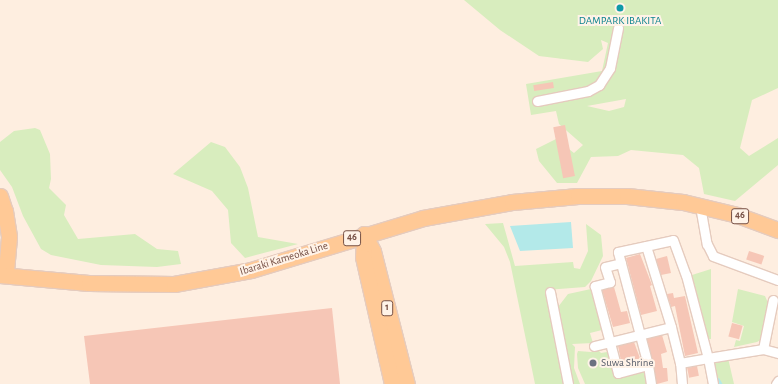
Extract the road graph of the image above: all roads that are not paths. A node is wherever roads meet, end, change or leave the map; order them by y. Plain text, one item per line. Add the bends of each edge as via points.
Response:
1 (618, 28) dead end
2 (537, 101) dead end
3 (0, 196) edge
4 (700, 206) junction
5 (778, 230) edge
6 (364, 234) junction
7 (646, 246) junction
8 (621, 263) junction
9 (3, 275) edge
10 (778, 280) edge
11 (549, 296) dead end
12 (773, 300) edge
13 (671, 327) junction
14 (641, 334) junction
15 (610, 342) junction
16 (594, 346) dead end
17 (763, 349) junction
18 (778, 353) edge
19 (708, 358) junction
20 (680, 363) junction
21 (648, 365) junction
22 (778, 381) edge
23 (392, 384) edge
24 (407, 384) edge
25 (568, 384) edge
26 (651, 384) edge
27 (682, 384) edge
28 (713, 384) edge
29 (776, 384) edge

1 - 2 street via 610,68 599,85 588,91
3 - 9 main road, Ibaraki Kameoka Line / 46 via 9,237
4 - 5 main road, Ibaraki Kameoka Line / 46 via 737,215
4 - 6 main road, Ibaraki Kameoka Line / 46 via 644,197 563,197 475,208
4 - 10 street via 713,256
6 - 9 main road, Ibaraki Kameoka Line / 46 via 251,270 174,284 89,283
6 - 23 main road, 1 via 363,256
6 - 24 main road, 1 via 373,251
7 - 8 street via 618,252
7 - 13 street
7 - 19 street via 673,240 686,274
8 - 14 street
8 - 15 street via 605,267 610,282 595,286
11 - 25 street
12 - 17 street
13 - 14 street
13 - 20 street
14 - 15 street
14 - 21 street
15 - 16 street
15 - 21 street via 618,373
17 - 18 street
17 - 19 street
19 - 20 street
19 - 28 street
20 - 27 street
21 - 26 street
22 - 29 street

